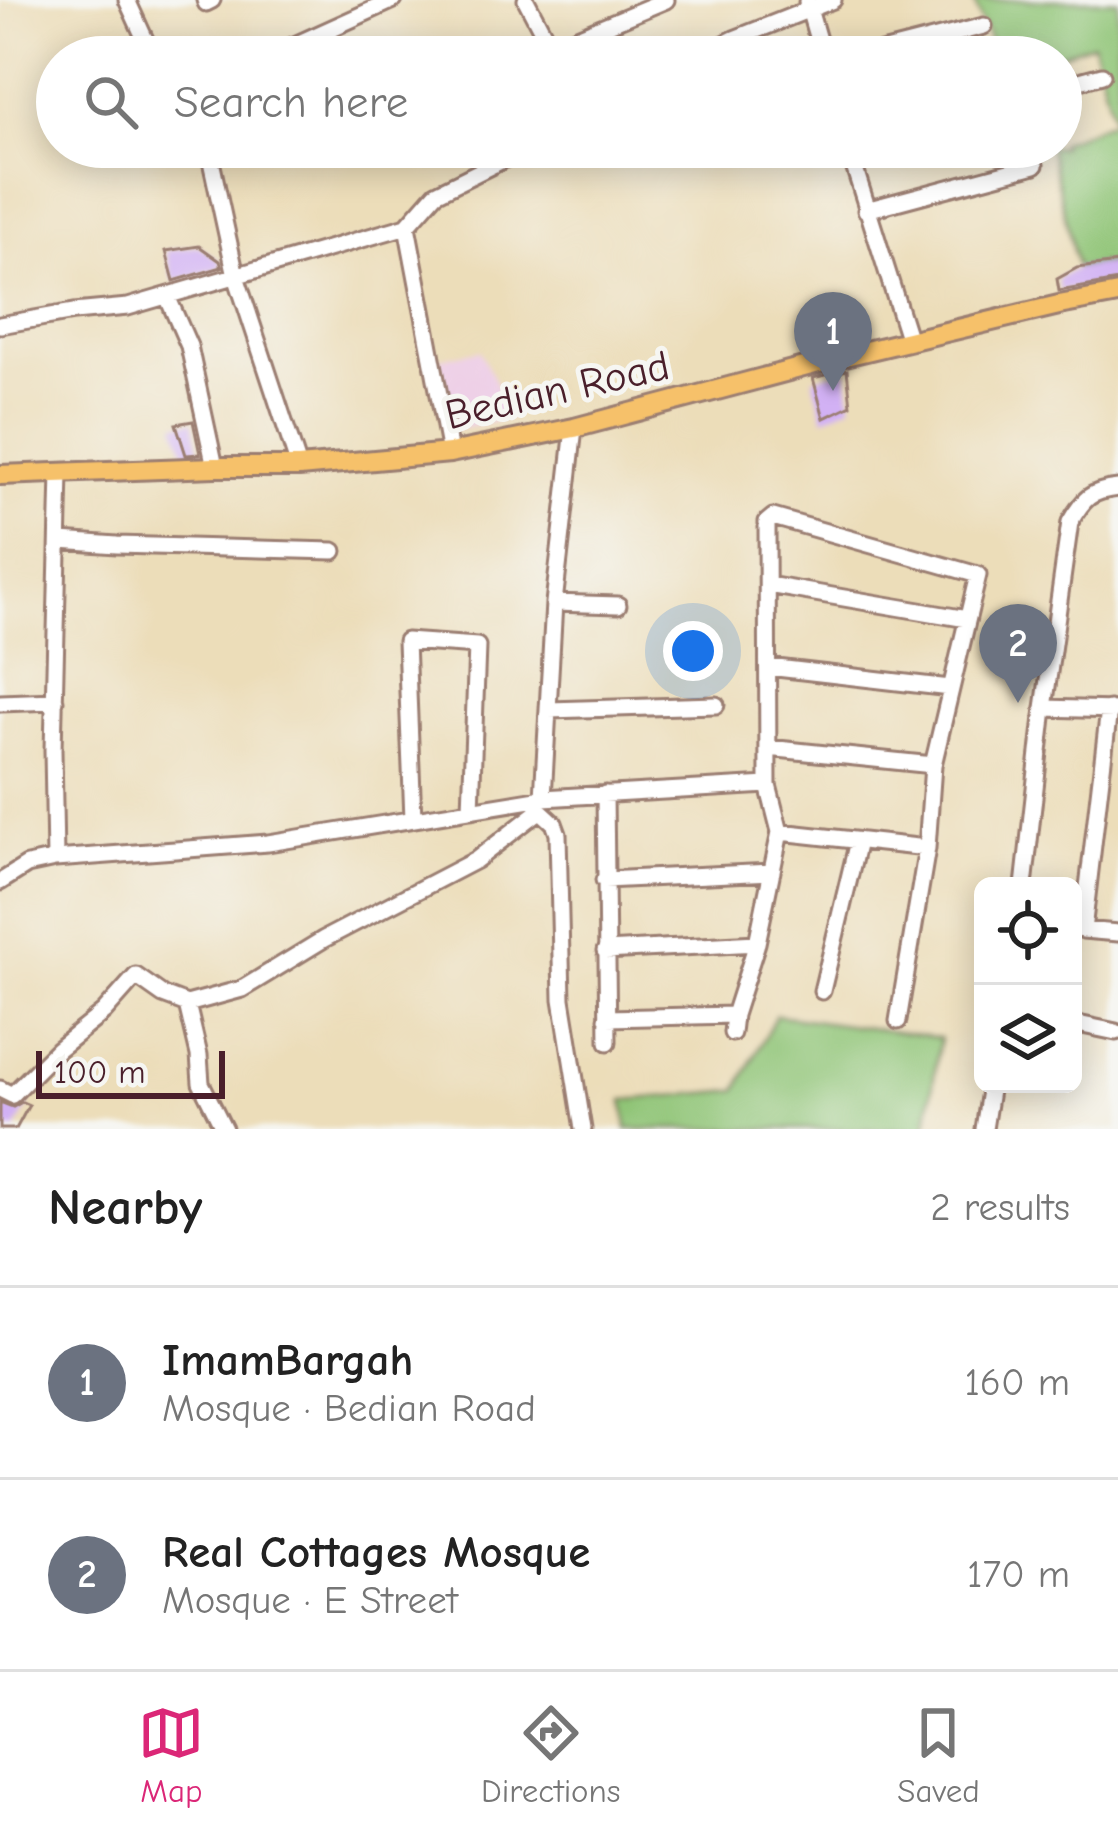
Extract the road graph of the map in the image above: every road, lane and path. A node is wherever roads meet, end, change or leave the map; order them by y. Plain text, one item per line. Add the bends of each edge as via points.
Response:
1 (127, 0) edge
2 (394, 0) edge
3 (526, 0) edge
4 (666, 0) edge
5 (833, 0) edge
6 (808, 5) edge
7 (984, 26) dead end
8 (143, 36) edge
9 (314, 36) edge
10 (545, 36) edge
11 (588, 36) edge
12 (742, 36) edge
13 (817, 36) edge
14 (945, 36) edge
15 (1102, 75) dead end
16 (1082, 80) edge
17 (213, 168) edge
18 (487, 168) edge
19 (854, 168) edge
20 (1027, 168) edge
21 (866, 210) junction
22 (407, 226) junction
23 (236, 277) junction
24 (1118, 294) edge
25 (166, 296) junction
26 (0, 325) edge
27 (909, 341) junction
28 (574, 428) junction
29 (450, 453) junction
30 (215, 467) junction
31 (298, 467) junction
32 (60, 473) junction
33 (0, 475) edge
34 (1118, 488) edge
35 (59, 541) junction
36 (334, 550) dead end
37 (768, 584) junction
38 (554, 602) junction
39 (618, 605) dead end
40 (967, 619) junction
41 (768, 667) junction
42 (950, 688) junction
43 (55, 701) junction
44 (0, 703) edge
45 (716, 705) dead end
46 (1045, 708) junction
47 (549, 710) junction
48 (1114, 710) edge
49 (768, 748) junction
50 (933, 765) junction
51 (768, 785) junction
52 (605, 794) junction
53 (543, 798) junction
54 (471, 810) junction
55 (413, 819) junction
56 (780, 832) junction
57 (858, 841) junction
58 (927, 848) junction
59 (55, 859) junction
60 (772, 872) junction
61 (1025, 877) edge
62 (604, 880) junction
63 (0, 882) edge
64 (1118, 933) edge
65 (757, 944) junction
66 (605, 951) junction
67 (822, 991) dead end
68 (187, 1004) junction
69 (607, 1018) junction
70 (898, 1022) dead end
71 (1082, 1026) edge
72 (1116, 1032) edge
73 (608, 1042) dead end
74 (0, 1089) edge
75 (990, 1093) edge
76 (224, 1129) edge
77 (583, 1129) edge
78 (985, 1129) edge

1 - 8 street
2 - 9 street
3 - 10 street
4 - 11 street
5 - 6 street
6 - 12 street
6 - 13 street
7 - 14 street
15 - 16 street
17 - 23 street
18 - 22 street via 436,193
19 - 21 street
20 - 21 street
21 - 27 street
22 - 23 street
22 - 29 street
23 - 25 street
23 - 31 street
24 - 27 main road, Bedian Road
25 - 26 street
25 - 30 street via 189,346
27 - 28 main road, Bedian Road
28 - 29 main road, Bedian Road
28 - 38 street
29 - 31 main road, Bedian Road
30 - 31 main road, Bedian Road
30 - 32 main road, Bedian Road
32 - 33 main road, Bedian Road
32 - 35 street
34 - 46 street via 1082,500 1070,522
35 - 36 street
35 - 43 street
37 - 40 street
37 - 40 street via 773,517 976,573
37 - 41 street
38 - 39 street
38 - 47 street
40 - 42 street
41 - 42 street
41 - 49 street
42 - 50 street
43 - 44 street
43 - 59 street
45 - 47 street
46 - 48 street
46 - 61 street
47 - 53 street
48 - 64 street via 1083,930
49 - 50 street
49 - 51 street
50 - 58 street
51 - 52 street
51 - 56 street
52 - 53 street
52 - 62 street
53 - 54 street
54 - 55 street
54 - 55 street via 477,646 406,641
55 - 59 street via 268,843
56 - 57 street
56 - 60 street
57 - 58 street
57 - 67 street
58 - 70 street
59 - 63 street
60 - 62 street
60 - 65 street
62 - 66 street
65 - 66 street
65 - 69 street via 733,1024
66 - 69 street
68 - 74 street via 136,976 12,1095
68 - 76 street via 201,1083
68 - 77 street via 242,988 476,860 542,812 558,834 562,999
69 - 73 street
71 - 72 street
75 - 78 street

